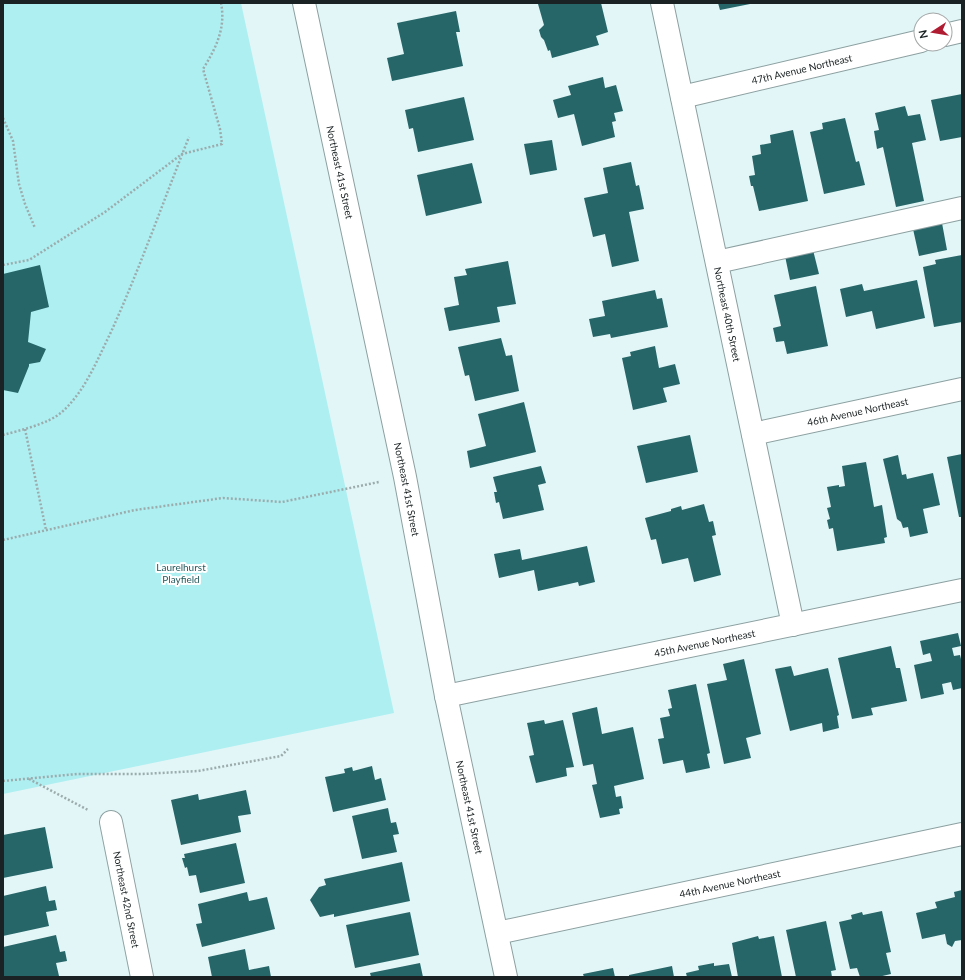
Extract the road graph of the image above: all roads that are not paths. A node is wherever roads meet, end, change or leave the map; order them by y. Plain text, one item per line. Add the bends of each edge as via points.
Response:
1 (304, 3) edge
2 (662, 3) edge
3 (913, 43) edge
4 (682, 97) junction
5 (962, 208) edge
6 (717, 262) junction
7 (962, 389) edge
8 (753, 434) junction
9 (962, 590) edge
10 (793, 626) junction
11 (446, 696) junction
12 (111, 822) road end
13 (962, 834) edge
14 (497, 933) junction
15 (142, 977) edge
16 (506, 977) edge

1 - 11 street, Northeast 41st Street via 405,477
2 - 4 street, Northeast 40th Street
3 - 4 street, 47th Avenue Northeast
4 - 6 street, Northeast 40th Street
5 - 6 street
6 - 8 street, Northeast 40th Street
7 - 8 street, 46th Avenue Northeast
8 - 10 street, Northeast 40th Street
9 - 10 street, 45th Avenue Northeast
10 - 11 street, 45th Avenue Northeast
11 - 14 street, Northeast 41st Street
12 - 15 street, Northeast 42nd Street
13 - 14 street, 44th Avenue Northeast
14 - 16 street, Northeast 41st Street

